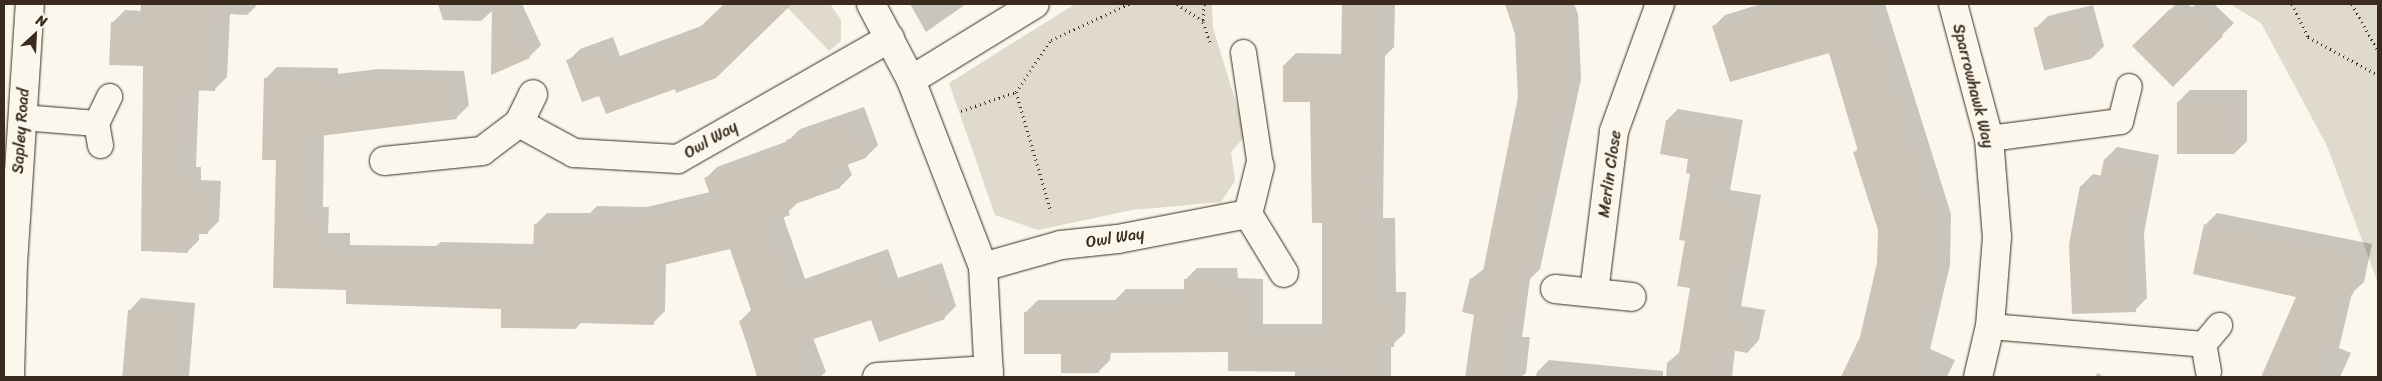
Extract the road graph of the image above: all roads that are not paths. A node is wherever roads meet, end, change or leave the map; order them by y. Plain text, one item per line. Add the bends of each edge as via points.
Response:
1 (30, 4) edge
2 (872, 4) edge
3 (1035, 4) edge
4 (1660, 4) edge
5 (1953, 4) edge
6 (890, 38) junction
7 (1243, 52) dead end
8 (911, 80) junction
9 (2129, 86) dead end
10 (533, 94) dead end
11 (109, 96) dead end
12 (22, 117) junction
13 (519, 123) junction
14 (1989, 138) junction
15 (384, 161) dead end
16 (1260, 166) joint
17 (1248, 214) junction
18 (983, 267) junction
19 (1284, 273) dead end
20 (1555, 289) dead end
21 (1594, 292) junction
22 (1632, 297) dead end
23 (1990, 326) junction
24 (2219, 326) dead end
25 (2203, 344) junction
26 (2208, 371) dead end
27 (989, 374) edge
28 (10, 377) edge
29 (877, 377) edge
30 (1978, 377) edge

1 - 12 street, Sapley Road
2 - 6 street
3 - 8 street
4 - 21 street, Merlin Close via 1614,131
5 - 14 street, Sparrowhawk Way
6 - 8 street
6 - 13 street, Owl Way via 678,159 574,153
7 - 16 lane
8 - 18 street
9 - 14 lane via 2120,121
10 - 13 street
11 - 12 lane via 98,134
12 - 28 street, Sapley Road
13 - 15 street via 482,150
14 - 23 street, Sparrowhawk Way via 1997,237
16 - 17 street
17 - 18 street, Owl Way via 1118,239 1061,245
17 - 19 street
18 - 27 street
20 - 21 street
21 - 22 street
23 - 25 lane
23 - 30 street, Sparrowhawk Way
24 - 25 lane
25 - 26 lane
27 - 29 street

